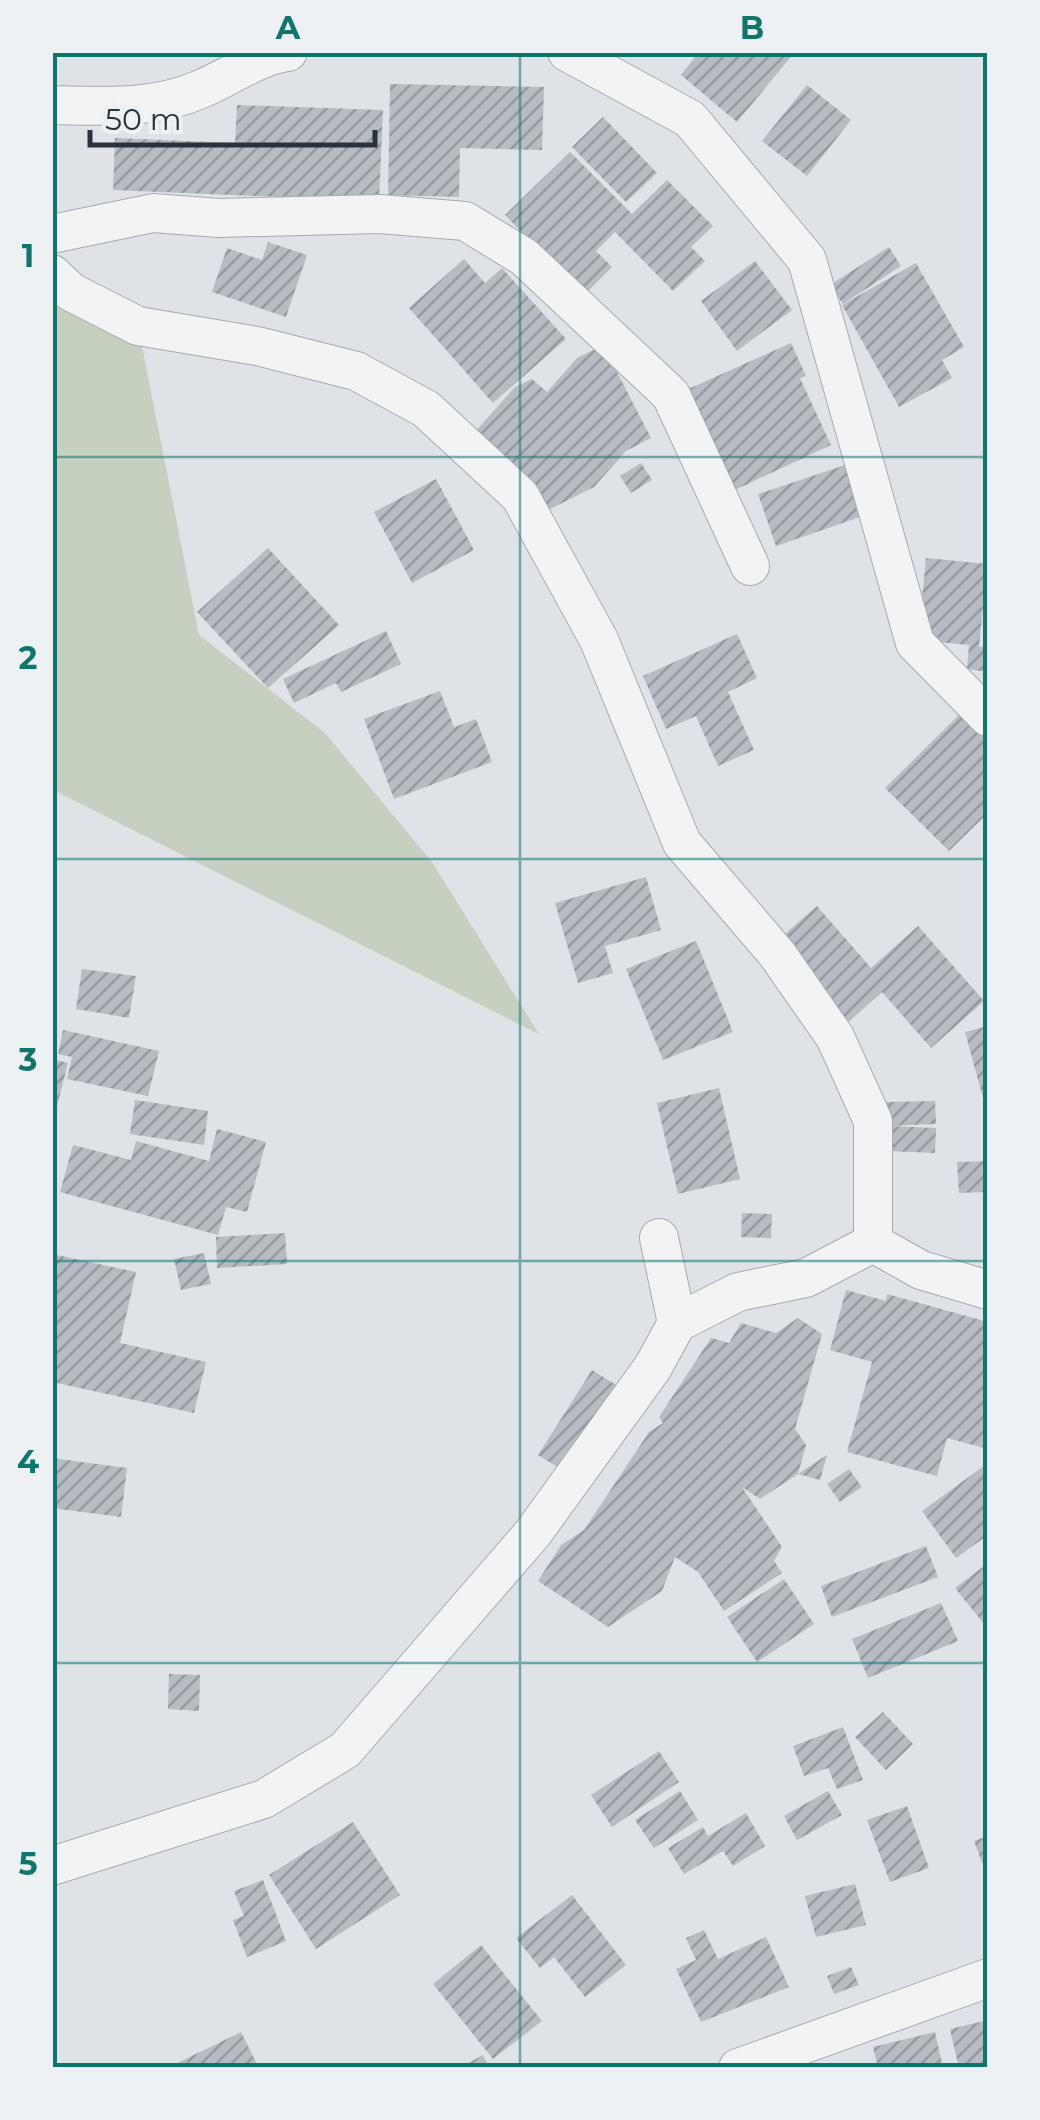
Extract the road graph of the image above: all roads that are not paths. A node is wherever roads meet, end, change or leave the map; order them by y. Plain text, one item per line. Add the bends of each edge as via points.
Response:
1 (288, 52) edge
2 (567, 52) edge
3 (52, 105) edge
4 (52, 234) edge
5 (52, 274) edge
6 (750, 566) dead end
7 (988, 718) edge
8 (659, 1238) dead end
9 (873, 1243) junction
10 (988, 1290) edge
11 (677, 1324) junction
12 (52, 1866) edge
13 (988, 1978) edge
14 (738, 2068) edge

1 - 3 street via 146,106
2 - 7 street via 690,119 807,260 915,643
4 - 6 street via 154,212 465,221 524,257 672,395
5 - 9 street via 71,292 138,326 356,370 426,408 520,496 599,640 682,843 777,954 835,1037 873,1121
8 - 11 street
9 - 10 street via 921,1270
9 - 11 street via 806,1278 738,1292
11 - 12 street via 533,1533 345,1750 264,1799
13 - 14 street

